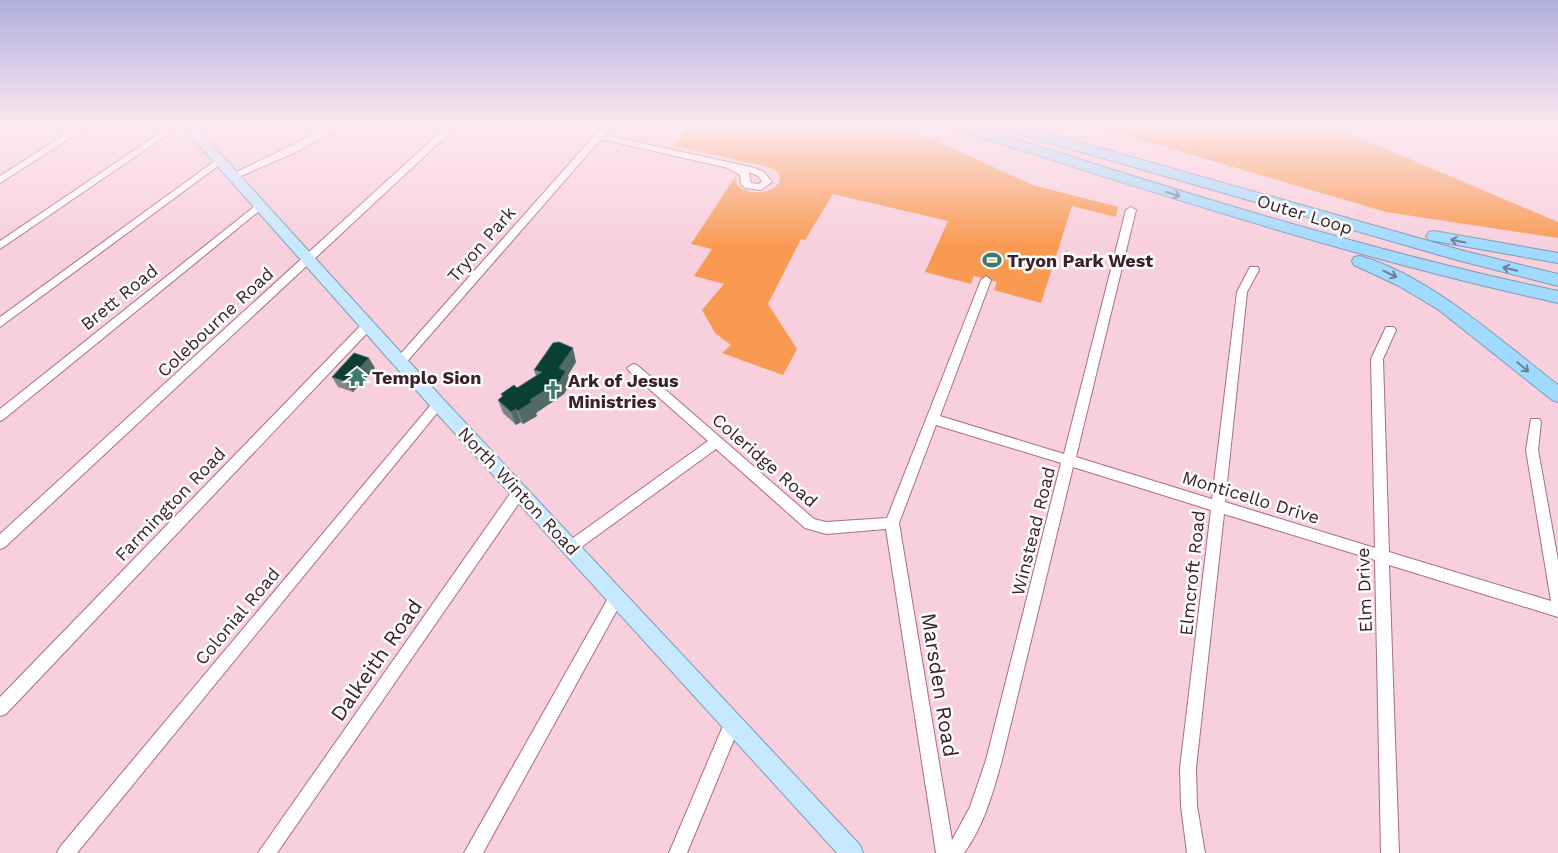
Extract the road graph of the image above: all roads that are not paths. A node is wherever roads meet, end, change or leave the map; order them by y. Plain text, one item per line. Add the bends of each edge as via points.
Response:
1 (22, 166) edge
2 (118, 166) edge
3 (213, 166) edge
4 (223, 166) edge
5 (257, 166) edge
6 (410, 166) edge
7 (573, 166) edge
8 (1084, 166) edge
9 (1144, 166) edge
10 (233, 176) junction
11 (0, 180) edge
12 (1249, 196) junction
13 (260, 205) junction
14 (1131, 210) dead end
15 (1247, 218) junction
16 (0, 246) edge
17 (1558, 258) edge
18 (308, 260) junction
19 (1254, 270) dead end
20 (986, 280) dead end
21 (1558, 280) edge
22 (1558, 296) edge
23 (0, 323) edge
24 (367, 326) junction
25 (1390, 330) dead end
26 (400, 362) junction
27 (634, 368) dead end
28 (1558, 395) edge
29 (438, 404) junction
30 (0, 416) edge
31 (933, 419) junction
32 (1535, 422) dead end
33 (716, 442) junction
34 (1070, 461) junction
35 (519, 492) junction
36 (1218, 507) junction
37 (892, 523) junction
38 (0, 543) edge
39 (570, 548) junction
40 (1382, 557) junction
41 (616, 598) junction
42 (1558, 601) edge
43 (1558, 610) edge
44 (0, 708) edge
45 (732, 725) junction
46 (66, 853) edge
47 (267, 853) edge
48 (473, 853) edge
49 (678, 853) edge
50 (852, 853) edge
51 (945, 853) edge
52 (954, 853) edge
53 (1196, 853) edge
54 (1390, 853) edge

1 - 11 street
2 - 16 street
3 - 23 street
4 - 10 main road, North Winton Road
5 - 10 street
6 - 18 street, Colebourne Road
7 - 26 street, Tryon Park
8 -> 15 highway, Outer Loop
9 - 12 highway, Outer Loop
10 - 13 main road, North Winton Road
17 -> 12 highway via 1446,239
21 -> 12 highway, Outer Loop
13 - 18 main road, North Winton Road
13 - 30 street, Brett Road
14 - 34 street, Winstead Road
15 - 22 highway, Outer Loop via 1404,263
15 -> 28 highway via 1364,262 1428,295 1472,325
18 - 24 main road, North Winton Road
18 - 38 street, Colebourne Road
19 - 36 street, Elmcroft Road via 1242,292
20 - 31 street
24 - 26 main road, North Winton Road
24 - 44 street, Farmington Road
25 - 40 street, Elm Drive via 1377,359
26 - 29 main road, North Winton Road
27 - 33 street, Coleridge Road
29 - 35 main road, North Winton Road
29 - 46 street, Colonial Road
31 - 34 street, Monticello Drive
31 - 37 street
32 - 42 street via 1532,450
33 - 37 street, Coleridge Road via 814,526
33 - 39 street
34 - 36 street, Monticello Drive
34 - 52 street, Winstead Road via 994,760 967,836
35 - 39 main road, North Winton Road
35 - 47 street, Dalkeith Road
36 - 40 street, Monticello Drive
36 - 53 street, Elmcroft Road via 1188,768 1189,806
37 - 51 street, Marsden Road
39 - 41 main road, North Winton Road
40 - 43 street, Monticello Drive
40 - 54 street, Elm Drive
41 - 45 main road, North Winton Road
41 - 48 street
45 - 49 street
45 - 50 main road, North Winton Road

